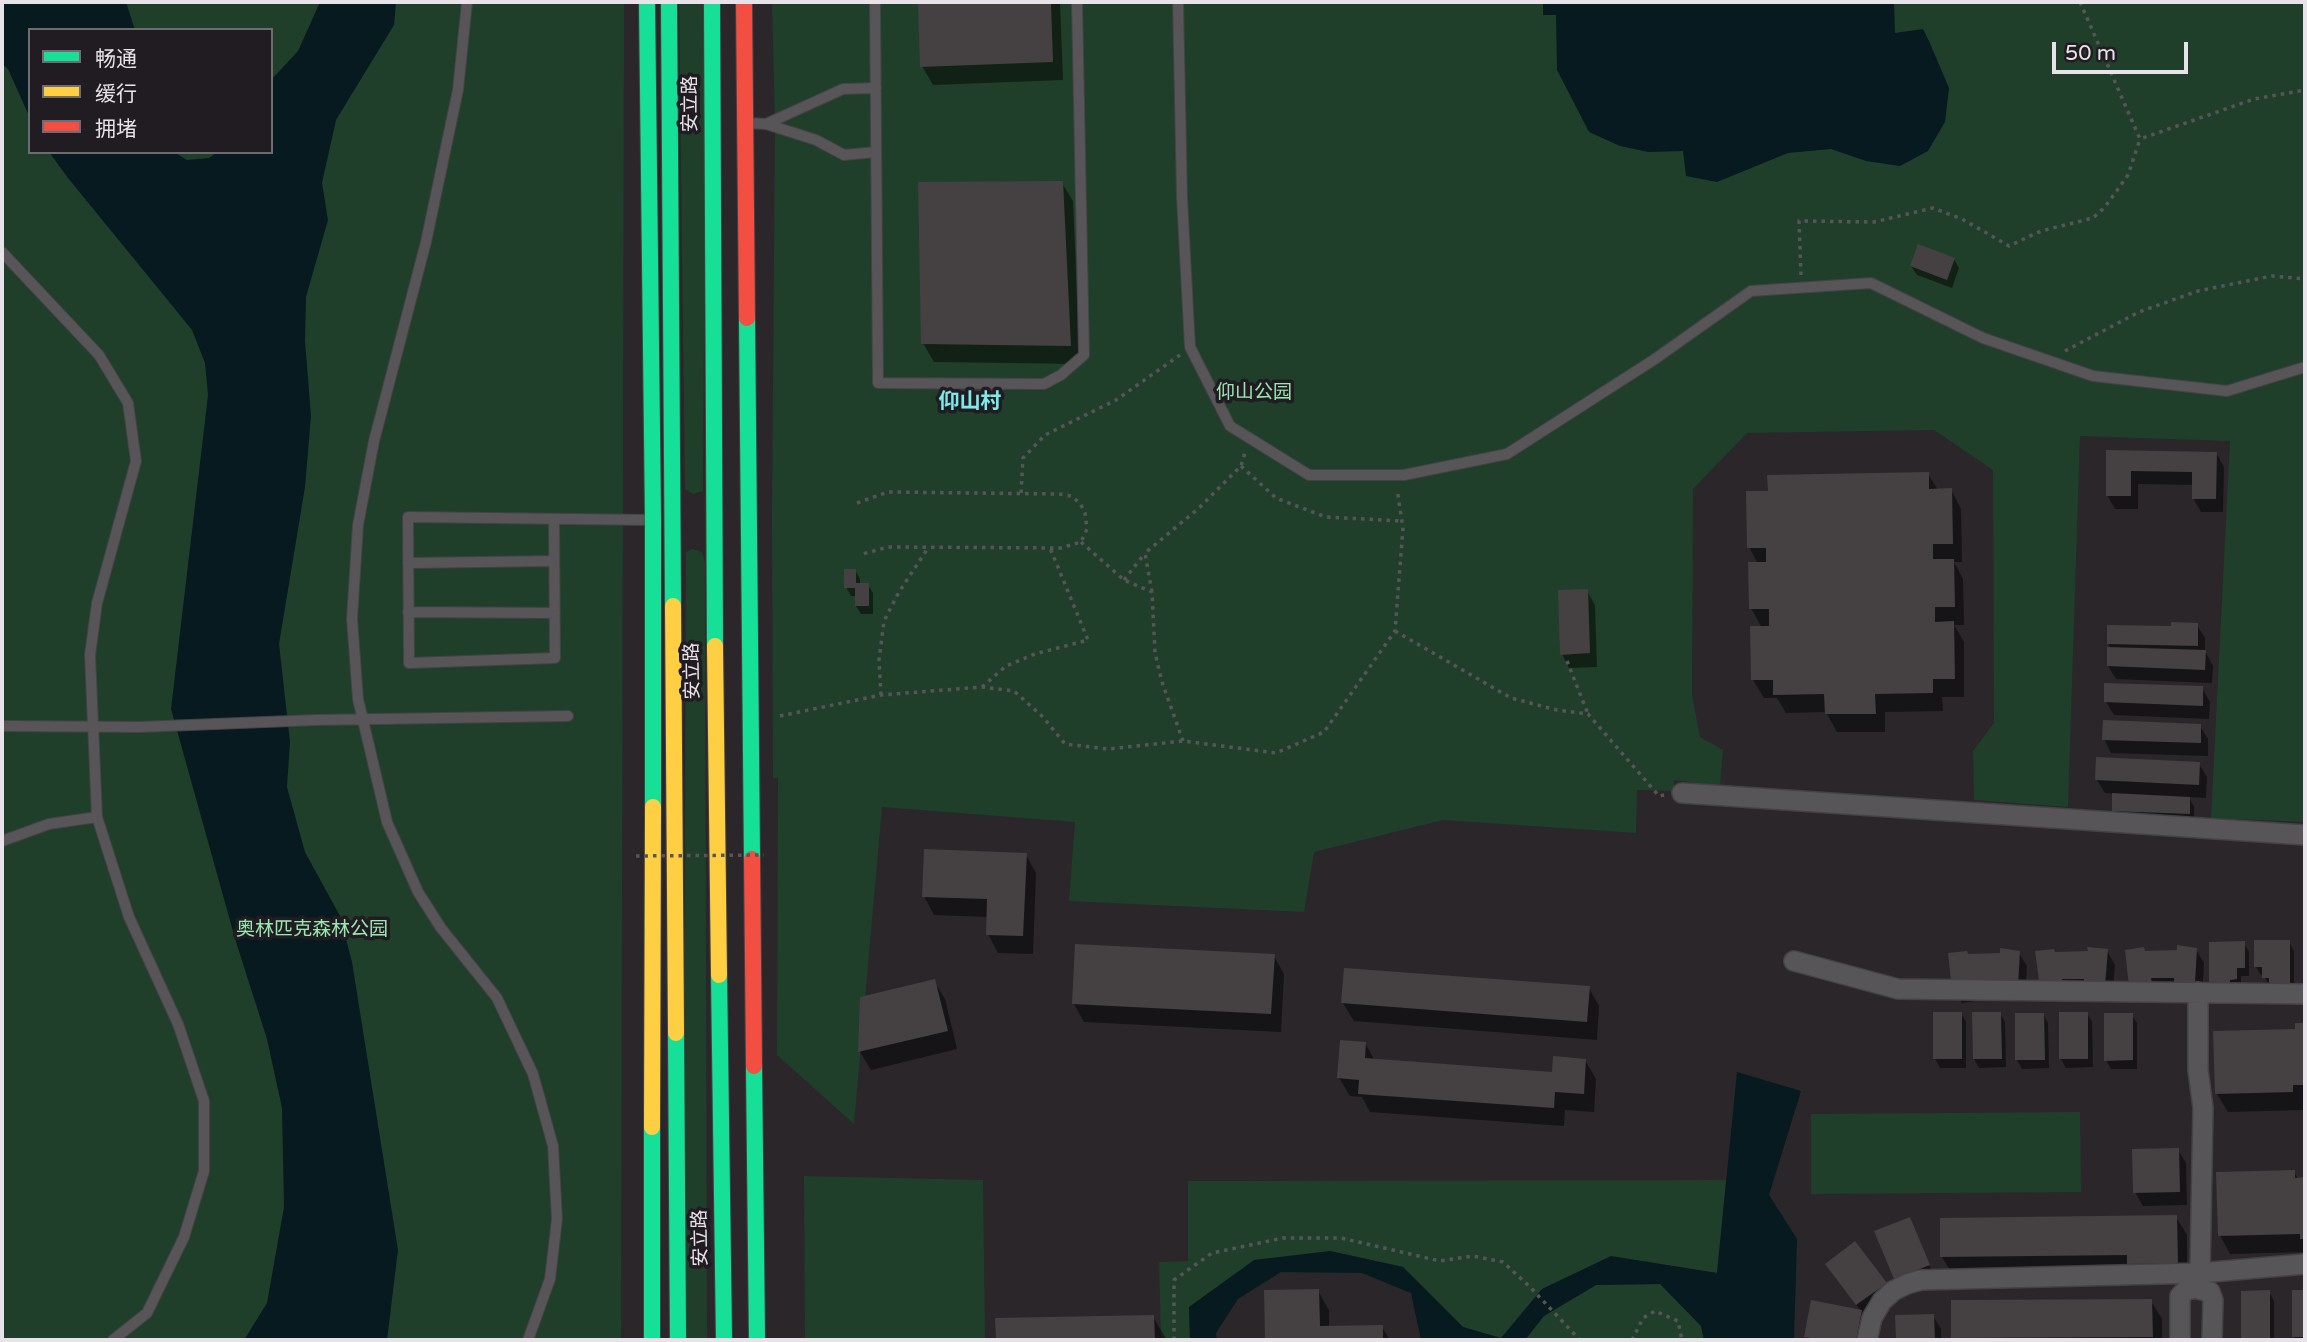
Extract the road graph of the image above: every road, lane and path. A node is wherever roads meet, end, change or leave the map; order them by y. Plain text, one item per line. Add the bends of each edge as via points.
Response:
1 (467, 2) edge
2 (647, 2) edge
3 (669, 2) edge
4 (712, 2) edge
5 (744, 2) edge
6 (875, 2) edge
7 (1077, 2) edge
8 (1178, 2) edge
9 (2080, 2) edge
10 (876, 88) junction
11 (2305, 90) edge
12 (744, 123) junction
13 (766, 124) junction
14 (2140, 139) junction
15 (876, 152) junction
16 (2, 252) edge
17 (2305, 279) edge
18 (1801, 288) junction
19 (1190, 347) junction
20 (2048, 360) junction
21 (2305, 367) edge
22 (1249, 438) junction
23 (1241, 466) junction
24 (1395, 475) junction
25 (1021, 493) junction
26 (858, 503) dead end
27 (554, 519) junction
28 (653, 520) junction
29 (1401, 521) junction
30 (1081, 542) junction
31 (928, 548) junction
32 (1050, 548) junction
33 (1145, 553) junction
34 (859, 555) dead end
35 (554, 561) junction
36 (408, 562) junction
37 (1124, 580) junction
38 (1152, 592) junction
39 (408, 612) junction
40 (555, 613) junction
41 (1395, 631) junction
42 (1567, 662) dead end
43 (982, 687) junction
44 (881, 695) junction
45 (1588, 714) junction
46 (568, 716) dead end
47 (780, 716) dead end
48 (362, 720) junction
49 (2, 726) edge
50 (93, 727) junction
51 (1182, 741) junction
52 (1682, 793) joint
53 (97, 817) junction
54 (2305, 835) edge
55 (2, 841) edge
56 (764, 855) dead end
57 (636, 856) dead end
58 (1794, 961) dead end
59 (2198, 992) junction
60 (2305, 994) edge
61 (2305, 1264) edge
62 (2197, 1280) junction
63 (113, 1340) edge
64 (528, 1340) edge
65 (652, 1340) edge
66 (678, 1340) edge
67 (723, 1340) edge
68 (757, 1340) edge
69 (1174, 1340) edge
70 (1580, 1340) edge
71 (1632, 1340) edge
72 (1682, 1340) edge
73 (1867, 1340) edge
74 (2180, 1340) edge
75 (2213, 1340) edge

1 - 48 lane via 456,103 358,525 352,620
2 - 28 street, 安立路
3 - 66 street, 安立路
4 - 67 street, 安立路
5 - 12 street
6 - 10 lane
7 - 15 lane via 1084,355 1060,375 1044,384 878,383
8 - 19 lane
9 - 14 path
10 - 13 lane via 844,89
10 - 15 lane
11 - 14 path via 2254,99
12 - 13 lane
12 - 68 street via 752,518
13 - 15 lane via 816,140 844,155
14 - 18 path via 2128,175 2093,218 2041,231 2009,246 1933,208 1874,222 1799,221
16 - 50 lane via 99,355 128,403 136,461 97,603 90,655
17 - 20 path via 2273,276 2198,291 2139,312
18 - 20 lane via 1871,283 1983,338
18 - 24 lane via 1751,291 1507,454
19 - 22 lane via 1230,426
19 - 25 path via 1116,400 1045,435 1023,458
20 - 21 lane via 2093,376 2227,391
22 - 23 path
22 - 24 lane via 1309,475
23 - 29 path via 1276,498 1326,517
23 - 33 path
24 - 29 path
25 - 26 path via 888,492
25 - 30 path via 1072,496 1085,513 1087,529
27 - 28 lane
27 - 35 lane
27 - 36 lane via 408,517
28 - 65 street, 安立路
29 - 41 path
30 - 32 path
30 - 37 path
31 - 32 path
31 - 34 path via 888,548
31 - 44 path via 884,621
32 - 43 path via 1087,640 1006,666
33 - 37 path
33 - 38 path
35 - 36 lane
35 - 40 lane
36 - 39 lane
37 - 38 path
38 - 51 path via 1155,653
39 - 40 lane
39 - 40 lane via 409,663 555,658
41 - 45 path via 1511,698
41 - 51 path via 1324,732 1276,753
42 - 45 path
43 - 44 path
43 - 51 path via 1014,691 1065,744 1108,749
44 - 47 path
45 - 52 path via 1659,796
46 - 48 lane
48 - 50 lane
48 - 64 lane via 387,822 418,892 441,929 497,998 533,1074 553,1146 557,1219 550,1279
49 - 50 lane
50 - 53 lane
52 - 54 street
53 - 55 lane via 49,824
53 - 63 lane via 129,917 177,1024 204,1101 204,1171 184,1237 147,1312
56 - 57 path, bridge
58 - 59 street via 1898,989
59 - 60 street
59 - 62 street via 2203,1108
61 - 62 street
62 - 73 street via 1921,1280 1882,1301
62 - 74 street via 2180,1296
62 - 75 street via 2213,1300
69 - 70 path via 1174,1280 1212,1253 1283,1238 1341,1238 1440,1261 1473,1256 1503,1262
71 - 72 path via 1643,1318 1655,1311 1678,1321

